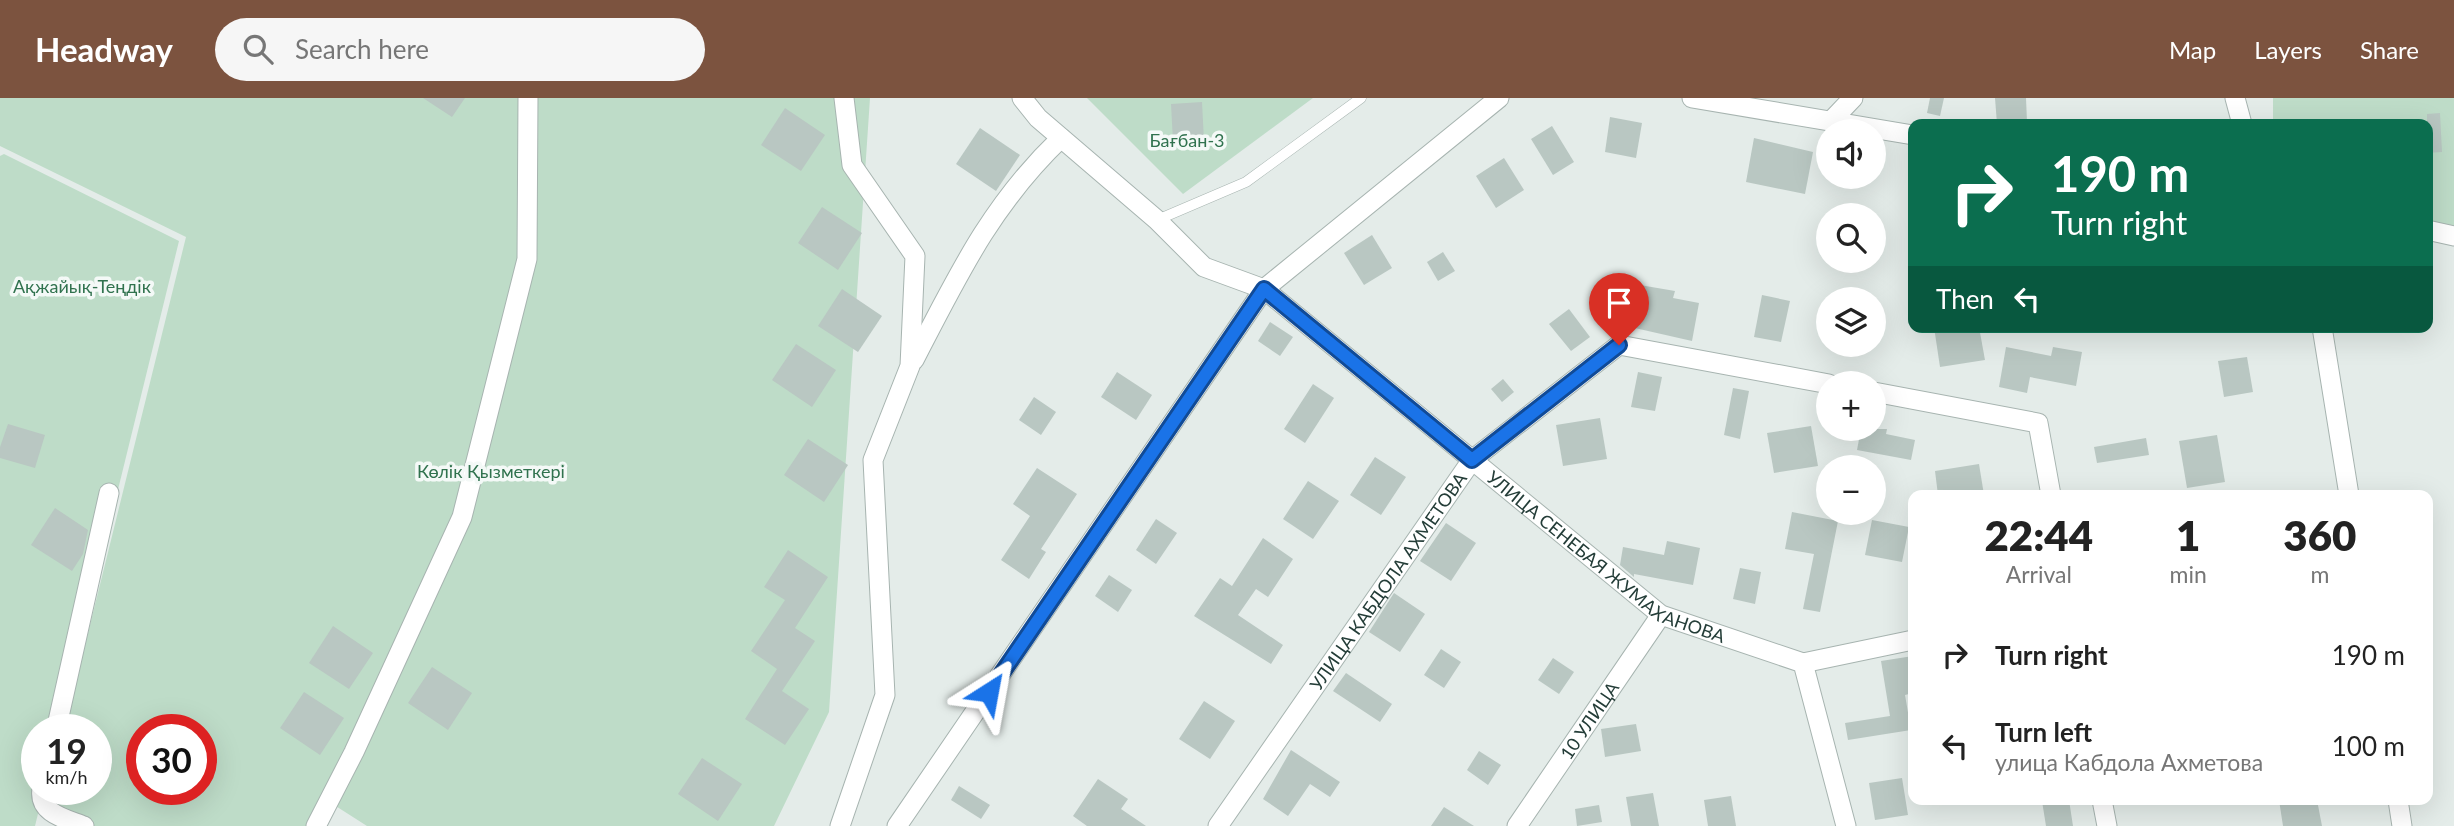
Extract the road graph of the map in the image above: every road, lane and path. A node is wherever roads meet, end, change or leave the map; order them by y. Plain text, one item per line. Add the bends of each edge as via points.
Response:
1 (528, 98) edge
2 (844, 98) edge
3 (1022, 98) edge
4 (1361, 98) edge
5 (1499, 98) edge
6 (1692, 98) edge
7 (1853, 98) edge
8 (2234, 99) edge
9 (1819, 119) edge
10 (1833, 119) edge
11 (2240, 119) edge
12 (1886, 130) edge
13 (1908, 134) edge
14 (1061, 138) junction
15 (1157, 220) junction
16 (2433, 231) edge
17 (2454, 236) edge
18 (1264, 289) junction
19 (2323, 333) edge
20 (910, 366) junction
21 (1816, 382) edge
22 (1886, 394) edge
23 (1472, 460) junction
24 (2050, 490) edge
25 (2348, 490) edge
26 (109, 492) dead end
27 (1661, 615) junction
28 (1908, 641) edge
29 (1803, 663) junction
30 (60, 714) edge
31 (45, 805) edge
32 (2103, 805) edge
33 (2399, 805) edge
34 (84, 826) edge
35 (316, 826) edge
36 (840, 826) edge
37 (897, 826) edge
38 (1218, 826) edge
39 (1517, 826) edge
40 (1846, 826) edge
41 (2107, 826) edge
42 (2402, 826) edge

1 - 35 street via 527,259 462,517
2 - 20 street via 852,164 915,256
3 - 14 street, УЛИЦА СЕНЕБАЯ ЖУМАХАНОВА
4 - 15 lane via 1246,182
5 - 18 street
6 - 9 street
7 - 10 street
8 - 11 street
12 - 13 street
14 - 15 street, УЛИЦА СЕНЕБАЯ ЖУМАХАНОВА
14 - 20 street via 995,211
15 - 18 street, УЛИЦА СЕНЕБАЯ ЖУМАХАНОВА via 1204,267
16 - 17 street
18 - 23 street, УЛИЦА СЕНЕБАЯ ЖУМАХАНОВА
18 - 37 street
19 - 25 street
20 - 36 street via 873,460 885,695
21 - 23 street, УЛИЦА КАБДОЛА АХМЕТОВА via 1619,345
22 - 24 street via 2038,423
23 - 27 street, УЛИЦА СЕНЕБАЯ ЖУМАХАНОВА
23 - 38 street, УЛИЦА КАБДОЛА АХМЕТОВА
26 - 30 street
27 - 29 street, УЛИЦА СЕНЕБАЯ ЖУМАХАНОВА
27 - 39 street, 10 УЛИЦА
28 - 29 street
29 - 40 street
31 - 34 street via 53,814
32 - 41 street
33 - 42 street

